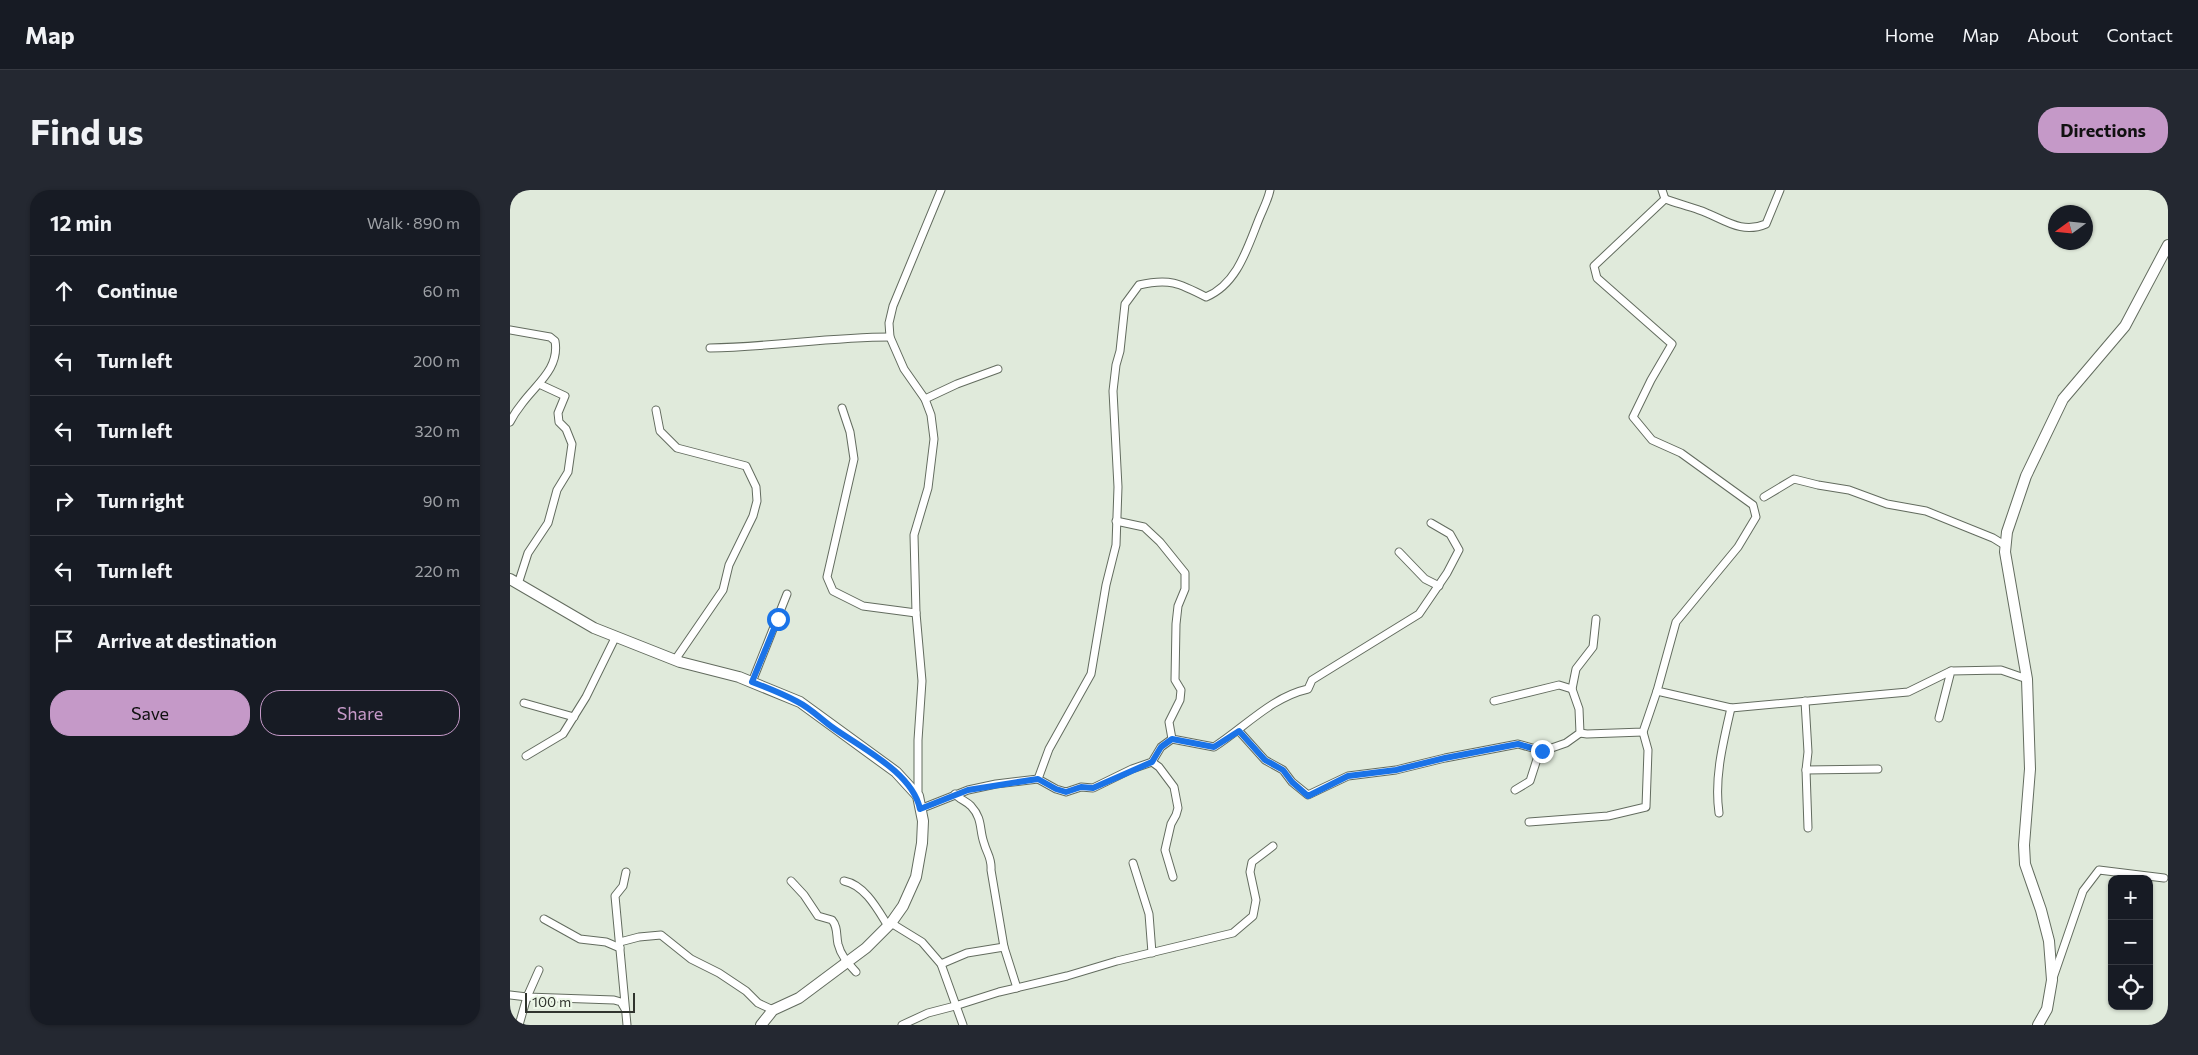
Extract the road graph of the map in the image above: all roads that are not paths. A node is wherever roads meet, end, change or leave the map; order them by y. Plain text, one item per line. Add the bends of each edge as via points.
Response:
1 (941, 190) edge
2 (1270, 190) edge
3 (1662, 190) edge
4 (1780, 190) edge
5 (1665, 199) junction
6 (2168, 244) edge
7 (510, 330) edge
8 (890, 337) junction
9 (710, 348) dead end
10 (998, 369) dead end
11 (539, 384) junction
12 (925, 399) junction
13 (842, 408) dead end
14 (656, 410) dead end
15 (510, 422) edge
16 (1764, 497) dead end
17 (1116, 521) junction
18 (1431, 523) dead end
19 (2006, 546) junction
20 (1399, 552) dead end
21 (514, 582) edge
22 (1440, 586) junction
23 (786, 594) dead end
24 (916, 613) junction
25 (1596, 619) dead end
26 (616, 636) junction
27 (675, 660) junction
28 (1951, 671) junction
29 (2027, 679) junction
30 (752, 682) junction
31 (1572, 689) junction
32 (1657, 691) junction
33 (1494, 701) dead end
34 (1805, 701) junction
35 (524, 703) dead end
36 (1731, 708) junction
37 (574, 717) junction
38 (1940, 718) dead end
39 (1239, 731) junction
40 (1642, 732) junction
41 (1580, 733) junction
42 (1172, 739) junction
43 (1542, 751) junction
44 (526, 756) dead end
45 (1152, 762) junction
46 (1878, 769) dead end
47 (1806, 770) junction
48 (1038, 779) junction
49 (1515, 790) dead end
50 (955, 794) junction
51 (918, 796) junction
52 (920, 809) junction
53 (1719, 813) dead end
54 (1529, 822) dead end
55 (1808, 828) dead end
56 (1273, 846) dead end
57 (1133, 863) dead end
58 (626, 872) dead end
59 (1173, 877) dead end
60 (2164, 878) dead end
61 (791, 881) dead end
62 (844, 881) dead end
63 (544, 919) dead end
64 (889, 925) junction
65 (620, 945) junction
66 (1004, 947) junction
67 (1152, 953) junction
68 (848, 963) junction
69 (941, 964) junction
70 (538, 970) dead end
71 (856, 972) dead end
72 (2052, 980) junction
73 (1016, 988) junction
74 (510, 995) edge
75 (527, 997) junction
76 (955, 1006) junction
77 (773, 1010) junction
78 (627, 1011) junction
79 (519, 1025) edge
80 (627, 1025) edge
81 (761, 1025) edge
82 (902, 1025) edge
83 (963, 1025) edge
84 (2038, 1025) edge

1 - 8 street via 893,306
2 - 17 street via 1243,258 1218,292 1206,297 1176,283 1154,282 1139,285 1125,304 1113,391 1118,487
3 - 5 street
4 - 5 street via 1766,224 1754,229
5 - 32 street via 1594,266 1597,278 1672,344 1633,417 1652,440 1681,453 1753,505 1756,517 1738,547 1676,622
6 - 19 street via 2125,326 2063,398 2026,476 2007,532
7 - 11 street via 550,337 555,341 554,361
8 - 9 street via 849,337 747,348
8 - 12 street via 904,369
10 - 12 street
11 - 15 street
11 - 21 street via 565,396 558,413 559,422 572,444 568,472 557,490 548,523
12 - 24 street via 934,439 928,488 914,535
13 - 24 street via 854,459 827,577 833,591 863,606
14 - 27 street via 660,431 677,448 746,466 756,487 758,501 729,565 723,590
16 - 19 street via 1794,479 1926,511
17 - 42 street via 1144,527 1185,573 1185,589 1178,606 1176,624 1175,680 1181,690 1180,700 1169,722
17 - 48 street via 1116,545 1091,674 1049,749
18 - 22 street via 1450,534 1459,550
19 - 29 street
20 - 22 street via 1425,579
21 - 26 street via 594,628
22 - 39 street via 1418,614 1312,680 1308,689 1278,700
23 - 30 street
24 - 51 street via 922,681
25 - 31 street via 1593,648 1576,669
26 - 27 street
26 - 37 street
27 - 30 street
28 - 29 street via 2001,670
28 - 34 street via 1908,692
28 - 38 street
29 - 72 street via 2030,769 2025,864 2049,941
30 - 51 street via 800,702 896,772
31 - 33 street via 1560,685
31 - 41 street via 1579,709
32 - 36 street
32 - 40 street
34 - 36 street
34 - 47 street
35 - 37 street
36 - 53 street via 1716,794
37 - 44 street via 563,734
39 - 42 street via 1214,747
39 - 43 street via 1265,760 1283,770 1308,796 1348,776 1396,770 1518,744
40 - 41 street
40 - 54 street via 1648,750 1646,807 1608,816
41 - 43 street via 1566,743
42 - 45 street via 1161,747
43 - 49 street via 1530,781
45 - 48 street via 1093,788 1081,787 1066,792
45 - 59 street via 1159,766 1174,787 1178,808 1165,850
46 - 47 street
47 - 55 street
48 - 50 street via 996,784
50 - 52 street
50 - 66 street via 970,805 982,828 983,843 992,860
51 - 52 street
52 - 64 street via 922,842 916,877
56 - 67 street via 1252,862 1250,872 1256,900 1253,916 1243,926 1233,933
57 - 67 street via 1149,914
58 - 65 street via 623,886 615,896
60 - 72 street via 2099,870 2083,892
61 - 68 street via 818,916 832,920 836,925 837,941
62 - 64 street via 858,886
63 - 65 street via 580,939
64 - 68 street
64 - 69 street via 922,942
65 - 77 street via 639,937 661,935 691,959 719,973 758,1003
65 - 78 street
66 - 69 street via 967,953
66 - 73 street
67 - 73 street
68 - 71 street
68 - 77 street via 799,998
69 - 76 street
70 - 75 street
72 - 84 street via 2047,1008
73 - 76 street
74 - 75 street
75 - 78 street via 614,1000 621,1002
75 - 79 street
76 - 82 street via 928,1013
76 - 83 street
77 - 81 street
78 - 80 street

